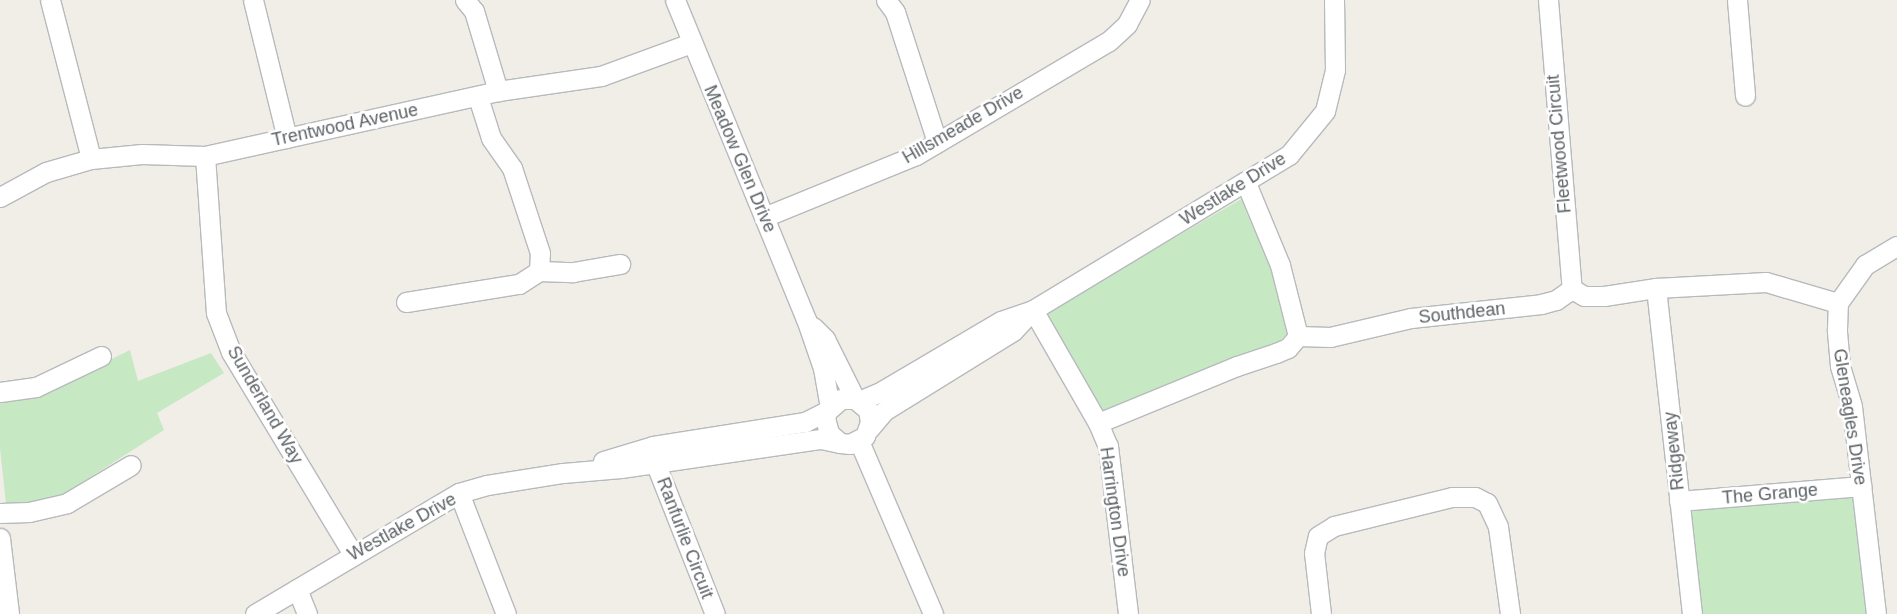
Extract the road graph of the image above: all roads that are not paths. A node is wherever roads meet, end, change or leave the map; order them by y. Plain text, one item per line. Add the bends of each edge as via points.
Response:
1 (50, 0) edge
2 (253, 0) edge
3 (465, 0) edge
4 (675, 0) edge
5 (886, 0) edge
6 (1140, 0) edge
7 (1334, 0) edge
8 (1548, 0) edge
9 (1738, 0) edge
10 (691, 43) junction
11 (498, 91) junction
12 (1745, 96) dead end
13 (478, 97) junction
14 (287, 138) junction
15 (937, 142) junction
16 (205, 156) junction
17 (91, 159) junction
18 (1246, 183) junction
19 (0, 197) edge
20 (764, 217) junction
21 (1897, 246) edge
22 (620, 264) dead end
23 (539, 271) junction
24 (1656, 288) junction
25 (1572, 289) junction
26 (406, 302) dead end
27 (1838, 303) junction
28 (1033, 310) junction
29 (806, 319) junction
30 (1298, 336) junction
31 (101, 356) dead end
32 (0, 392) edge
33 (857, 400) junction
34 (828, 409) junction
35 (1098, 423) junction
36 (856, 437) junction
37 (656, 462) junction
38 (132, 465) dead end
39 (563, 473) junction
40 (1861, 486) junction
41 (459, 494) junction
42 (1679, 501) junction
43 (0, 513) edge
44 (0, 538) edge
45 (353, 554) junction
46 (296, 589) junction
47 (9, 614) edge
48 (255, 614) edge
49 (307, 614) edge
50 (506, 614) edge
51 (715, 614) edge
52 (934, 614) edge
53 (1128, 614) edge
54 (1321, 614) edge
55 (1510, 614) edge
56 (1692, 614) edge
57 (1876, 614) edge

1 - 17 street
2 - 14 street
3 - 11 street via 474,11
4 - 10 street, Meadow Glen Drive
5 - 15 street via 895,12
6 - 15 street, Hillsmeade Drive via 1127,24 1109,41
7 - 18 street, Westlake Drive via 1335,70 1325,111 1289,155
8 - 25 street, Fleetwood Circuit
9 - 12 street
10 - 11 street, Trentwood Avenue via 601,76
10 - 20 street, Meadow Glen Drive
11 - 13 street, Trentwood Avenue
13 - 14 street, Trentwood Avenue
13 - 23 street via 491,138 512,168 540,253
14 - 16 street, Trentwood Avenue
15 - 20 street, Hillsmeade Drive via 916,155
16 - 17 street, Trentwood Avenue via 142,154
16 - 45 street, Sunderland Way via 216,313 231,352
17 - 19 street, Trentwood Avenue via 46,172
18 - 28 street, Westlake Drive
18 - 30 street via 1280,265
20 - 29 street, Meadow Glen Drive
21 - 27 street via 1865,265
22 - 23 street via 573,272
23 - 26 street via 518,284
24 - 25 street via 1604,296 1584,296
24 - 27 street via 1766,282
24 - 42 street, Ridgeway
25 - 30 street, Southdean via 1556,300 1540,304 1411,318 1316,338
27 - 40 street, Gleneagles Drive via 1840,366 1852,406
28 - 33 street, Westlake Drive via 1001,321 882,391
28 - 35 street, Harrington Drive
28 - 36 street, Westlake Drive via 1013,331 884,412
29 - 33 street, Meadow Glen Drive via 825,339
29 - 34 street, Meadow Glen Drive via 823,368
30 - 35 street via 1288,348
31 - 32 street via 36,387
33 - 34 street via 841,399
33 - 36 street via 870,416
34 - 36 street via 829,433
34 - 39 street, Westlake Drive via 805,422 653,446
35 - 53 street, Harrington Drive via 1108,446
36 - 37 street, Westlake Drive
36 - 52 street
37 - 39 street, Westlake Drive
37 - 51 street, Ranfurlie Circuit
38 - 43 street via 68,503 29,512
39 - 41 street, Westlake Drive via 487,485
40 - 42 street, The Grange
40 - 57 street, Gleneagles Drive
41 - 45 street, Westlake Drive
41 - 50 street
42 - 56 street, Ridgeway
44 - 47 street
45 - 46 street, Westlake Drive
46 - 48 street, Westlake Drive
46 - 49 street
54 - 55 street via 1314,553 1318,536 1334,526 1452,497 1474,498 1487,503 1498,527

